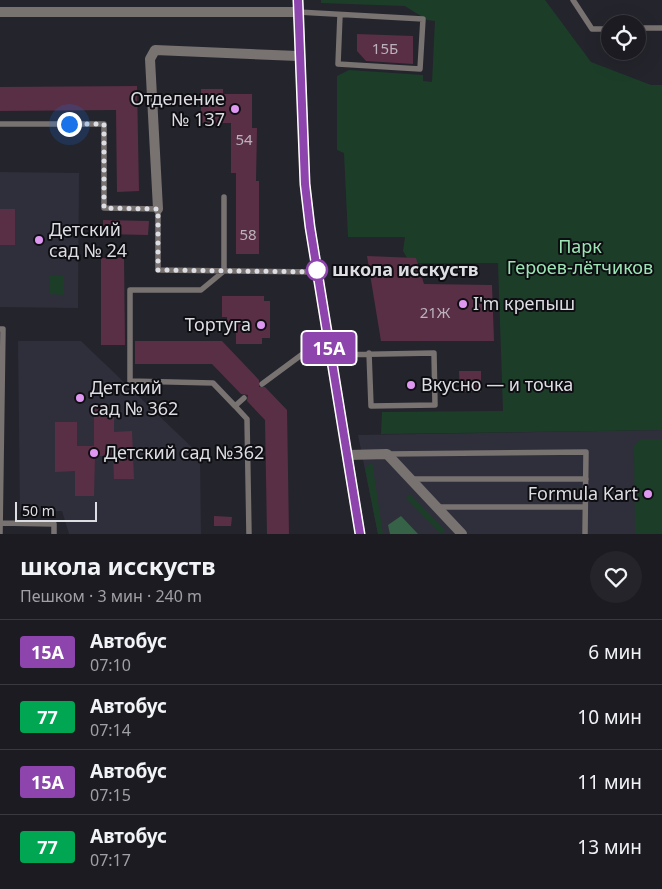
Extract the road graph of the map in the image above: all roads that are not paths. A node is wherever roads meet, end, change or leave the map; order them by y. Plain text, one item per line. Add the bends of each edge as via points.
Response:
1 (298, 0) edge
2 (573, 0) edge
3 (0, 12) edge
4 (298, 12) junction
5 (340, 15) junction
6 (646, 28) edge
7 (662, 28) edge
8 (601, 29) edge
9 (298, 56) junction
10 (0, 124) edge
11 (224, 197) dead end
12 (158, 209) junction
13 (224, 271) junction
14 (317, 272) junction
15 (0, 329) edge
16 (327, 336) junction
17 (369, 353) junction
18 (330, 354) junction
19 (262, 384) dead end
20 (244, 398) dead end
21 (235, 406) junction
22 (1, 415) edge
23 (387, 454) junction
24 (348, 455) junction
25 (411, 479) junction
26 (586, 479) junction
27 (436, 507) junction
28 (585, 507) junction
29 (0, 523) edge
30 (0, 534) edge
31 (54, 534) edge
32 (249, 534) edge
33 (360, 534) edge
34 (462, 534) edge
35 (585, 534) edge

1 - 4 main road
2 - 8 lane via 592,29
3 - 4 street
4 - 5 lane
4 - 9 main road
5 - 5 lane via 338,64 420,69 422,19
6 - 7 lane
9 - 12 street via 155,50 150,59
9 - 14 main road via 305,184
10 - 12 lane via 104,124 104,208
11 - 13 lane
12 - 13 lane via 158,270
13 - 14 lane
13 - 21 lane via 202,290 130,290 130,381 213,383
14 - 16 main road
15 - 22 lane via 3,329
16 - 18 main road
16 - 19 lane
17 - 17 lane via 434,353 435,405 371,406
17 - 18 lane
18 - 24 main road
20 - 21 lane
21 - 32 lane via 247,418
22 - 29 lane
23 - 24 street
23 - 25 street
23 - 26 lane via 586,452
24 - 33 main road
25 - 26 lane
25 - 27 street
26 - 28 lane
27 - 28 lane
27 - 34 street
28 - 35 lane
29 - 30 lane
29 - 31 lane via 54,524

